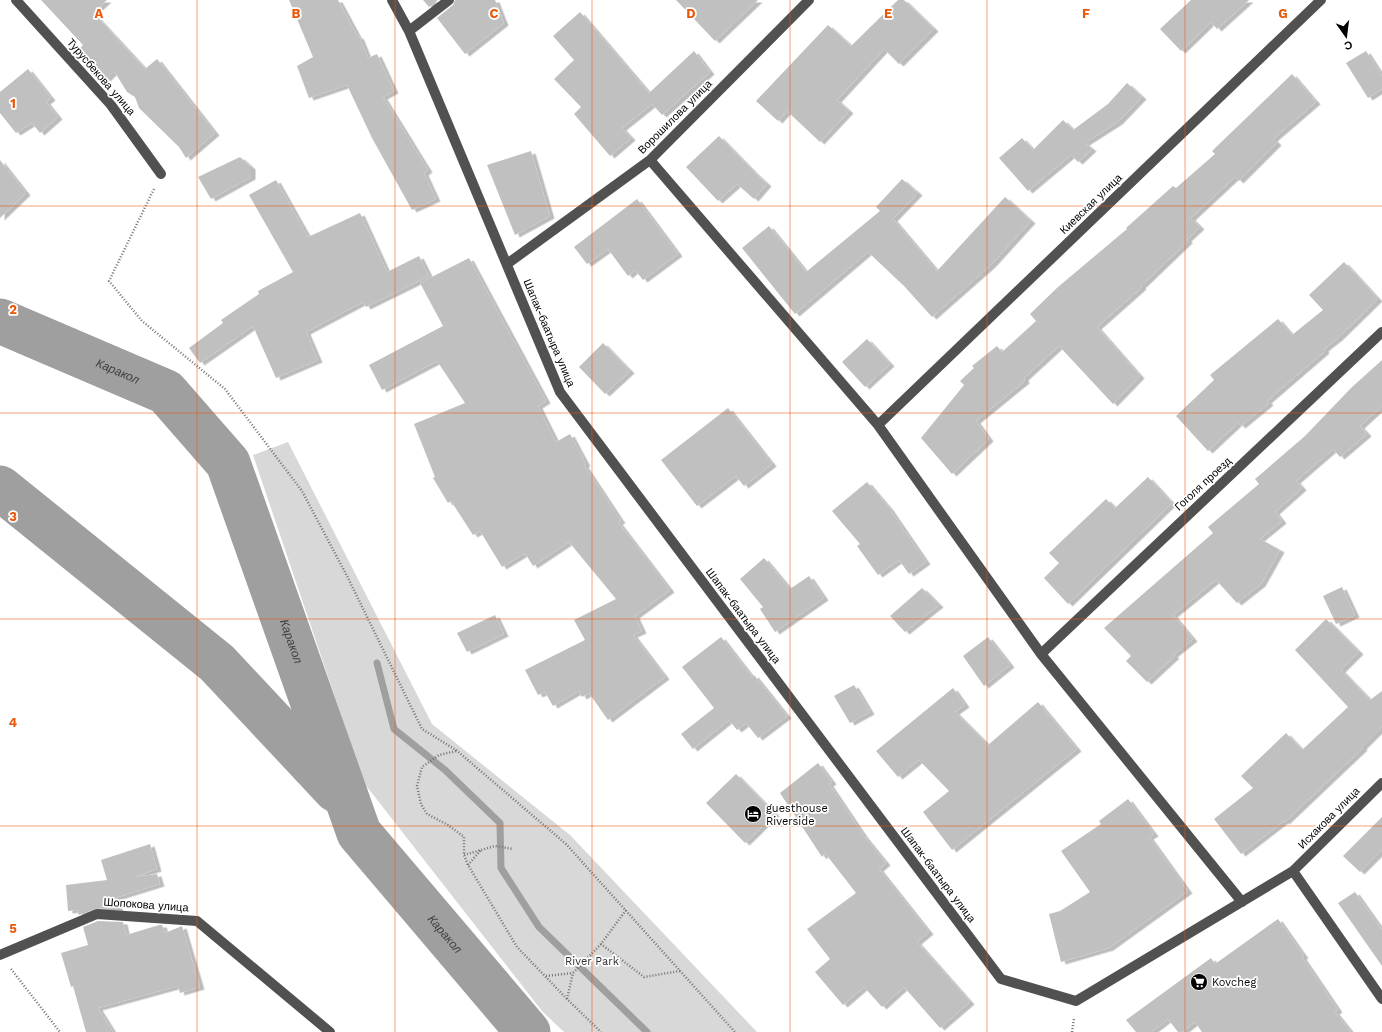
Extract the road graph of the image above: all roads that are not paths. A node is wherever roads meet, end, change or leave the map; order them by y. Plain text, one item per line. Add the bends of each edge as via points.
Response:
1 (16, 0) edge
2 (392, 0) edge
3 (449, 0) edge
4 (809, 0) edge
5 (1321, 0) edge
6 (409, 31) junction
7 (650, 160) junction
8 (161, 174) road end
9 (507, 264) junction
10 (1382, 332) edge
11 (878, 425) junction
12 (1041, 654) junction
13 (1382, 783) edge
14 (1293, 871) junction
15 (1242, 902) junction
16 (0, 955) edge
17 (1382, 999) edge
18 (330, 1032) edge

1 - 8 street, Турусбекова улица via 111,105
2 - 6 street, Шапак-баатыра улица
3 - 6 street
4 - 7 street, Ворошилова улица
5 - 11 street, Киевская улица
6 - 9 street, Шапак-баатыра улица
7 - 9 street, Ворошилова улица
7 - 11 street
9 - 15 street, Шапак-баатыра улица via 560,392 1001,979 1076,1001
10 - 12 street, Гоголя проезд
11 - 12 street
12 - 15 street
13 - 14 street, Исхакова улица
14 - 15 street, Шапак-баатыра улица
14 - 17 street
16 - 18 street, Шопокова улица via 97,914 197,921

